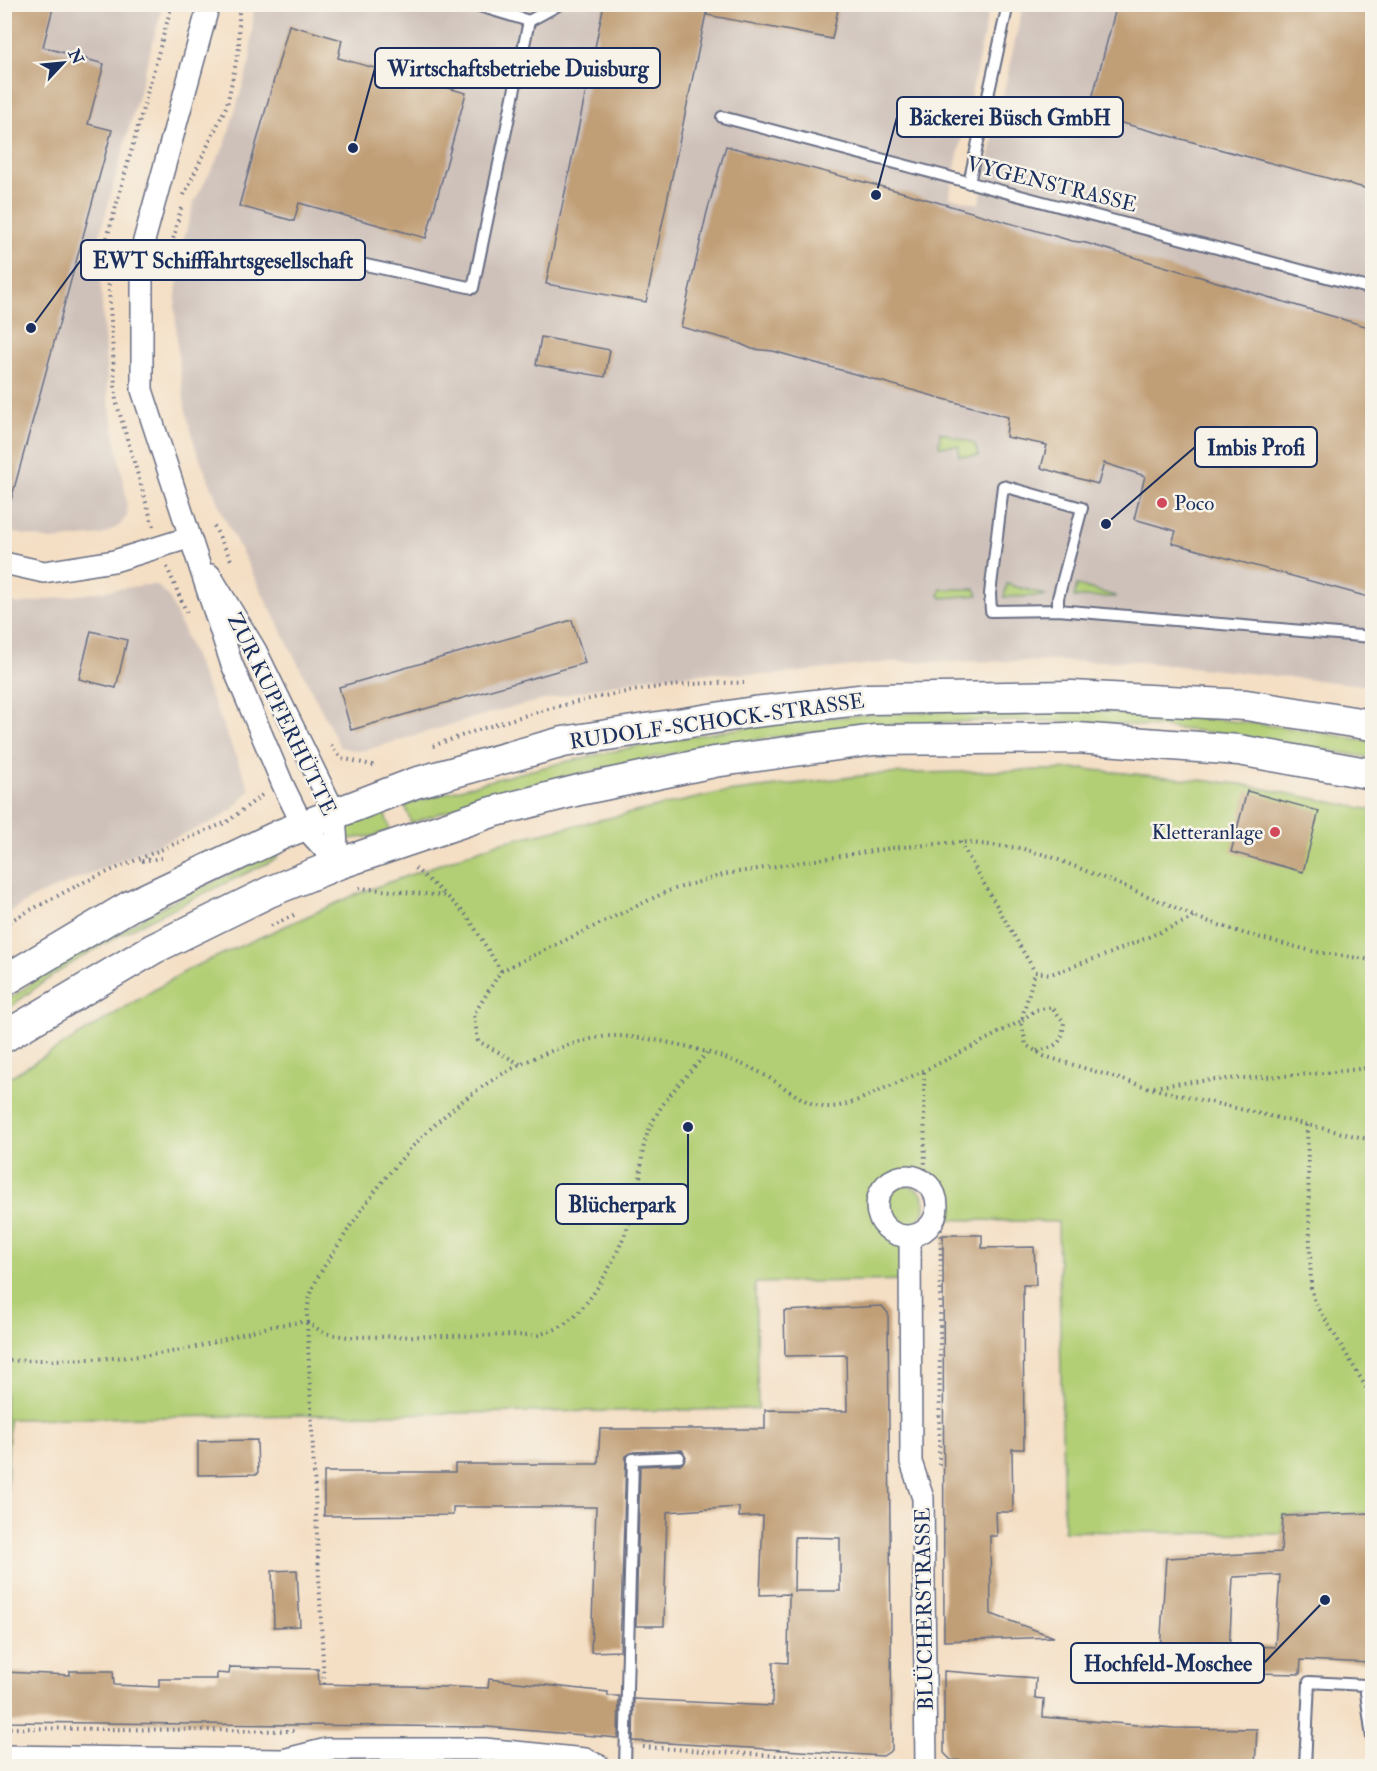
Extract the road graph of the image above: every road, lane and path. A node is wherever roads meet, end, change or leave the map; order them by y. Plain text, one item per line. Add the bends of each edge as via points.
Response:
1 (208, 4) edge
2 (239, 4) edge
3 (473, 4) edge
4 (560, 4) edge
5 (1008, 4) edge
6 (530, 21) junction
7 (722, 117) dead end
8 (969, 183) junction
9 (305, 252) dead end
10 (168, 275) dead end
11 (1372, 290) edge
12 (212, 520) dead end
13 (188, 538) junction
14 (4, 563) edge
15 (238, 573) dead end
16 (1058, 610) junction
17 (1372, 637) edge
18 (1372, 726) edge
19 (327, 741) dead end
20 (377, 766) dead end
21 (1372, 774) edge
22 (264, 793) dead end
23 (335, 813) junction
24 (303, 825) junction
25 (960, 842) junction
26 (424, 863) dead end
27 (338, 864) junction
28 (413, 867) junction
29 (405, 870) dead end
30 (376, 881) dead end
31 (447, 896) junction
32 (303, 911) dead end
33 (1195, 917) junction
34 (4, 924) edge
35 (260, 930) dead end
36 (1372, 960) edge
37 (501, 971) junction
38 (1035, 972) junction
39 (4, 981) edge
40 (1022, 1021) junction
41 (12, 1049) edge
42 (1037, 1051) junction
43 (706, 1053) junction
44 (521, 1064) junction
45 (1372, 1067) edge
46 (4, 1071) edge
47 (924, 1072) junction
48 (1150, 1088) junction
49 (1307, 1125) junction
50 (1372, 1140) edge
51 (925, 1180) junction
52 (910, 1236) junction
53 (307, 1323) junction
54 (4, 1361) edge
55 (1372, 1397) edge
56 (679, 1457) dead end
57 (324, 1684) dead end
58 (1372, 1738) edge
59 (4, 1756) edge
60 (284, 1763) edge
61 (600, 1767) edge
62 (625, 1767) edge
63 (926, 1767) edge
64 (1305, 1767) edge

1 - 13 street, ZUR KUPFERHÜTTE via 142,248 142,390
2 - 10 path via 239,48 227,105 184,193
3 - 6 lane
4 - 6 lane
5 - 8 lane
6 - 9 lane via 473,288
7 - 8 lane, VYGENSTRASSE
8 - 11 lane, VYGENSTRASSE
12 - 15 path
13 - 14 street via 114,561 44,572
13 - 23 street, ZUR KUPFERHÜTTE via 256,651
13 - 24 street, ZUR KUPFERHÜTTE via 231,662
16 - 16 lane via 1082,508 1003,486 991,611
16 - 17 lane
18 - 23 main road, RUDOLF-SCHOCK-STRASSE via 1246,705 1095,697 868,699 732,715 563,742 415,783
19 - 20 path via 341,758
21 - 27 main road, RUDOLF-SCHOCK-STRASSE via 1239,750 1089,739 874,740 714,762 579,790 492,812
22 - 34 path via 227,822 65,891
23 - 24 main road, RUDOLF-SCHOCK-STRASSE
23 - 27 street, ZUR KUPFERHÜTTE
24 - 27 street, ZUR KUPFERHÜTTE
24 - 39 main road, RUDOLF-SCHOCK-STRASSE via 129,906
25 - 33 path via 1020,848 1048,856
25 - 37 path via 891,848 726,874 668,891
25 - 38 path
26 - 28 path
27 - 41 main road, RUDOLF-SCHOCK-STRASSE via 269,892 153,949
28 - 29 path
28 - 31 path
30 - 31 path via 357,888
31 - 37 path via 459,905
32 - 35 path
33 - 36 path via 1316,952
33 - 38 path via 1051,974
37 - 44 path via 474,1014 478,1041
38 - 40 path
40 - 42 path via 1026,1045
40 - 42 path via 1035,1010 1052,1007 1064,1022 1063,1038 1054,1047
40 - 47 path
41 - 46 path
42 - 48 path
43 - 44 path via 616,1035 570,1045
43 - 47 path via 755,1070 825,1107 844,1106
43 - 53 path via 657,1112 646,1138 638,1191 624,1236 602,1279 563,1325 538,1335 348,1337 324,1333
44 - 53 path via 466,1096 387,1177 309,1292
45 - 48 path
47 - 51 path
48 - 49 path
49 - 50 path
49 - 55 path via 1311,1288 1315,1302
51 - 52 street via 937,1198 934,1219 925,1231
51 - 52 street via 909,1175 890,1179 880,1191 876,1208 883,1225 898,1235
52 - 63 street, BLÜCHERSTRASSE via 911,1462 923,1498
53 - 54 path via 282,1323 181,1350
53 - 57 path
56 - 62 lane via 633,1459
58 - 64 lane via 1365,1685 1309,1682
59 - 60 street
60 - 61 street via 327,1749 485,1749 585,1759

